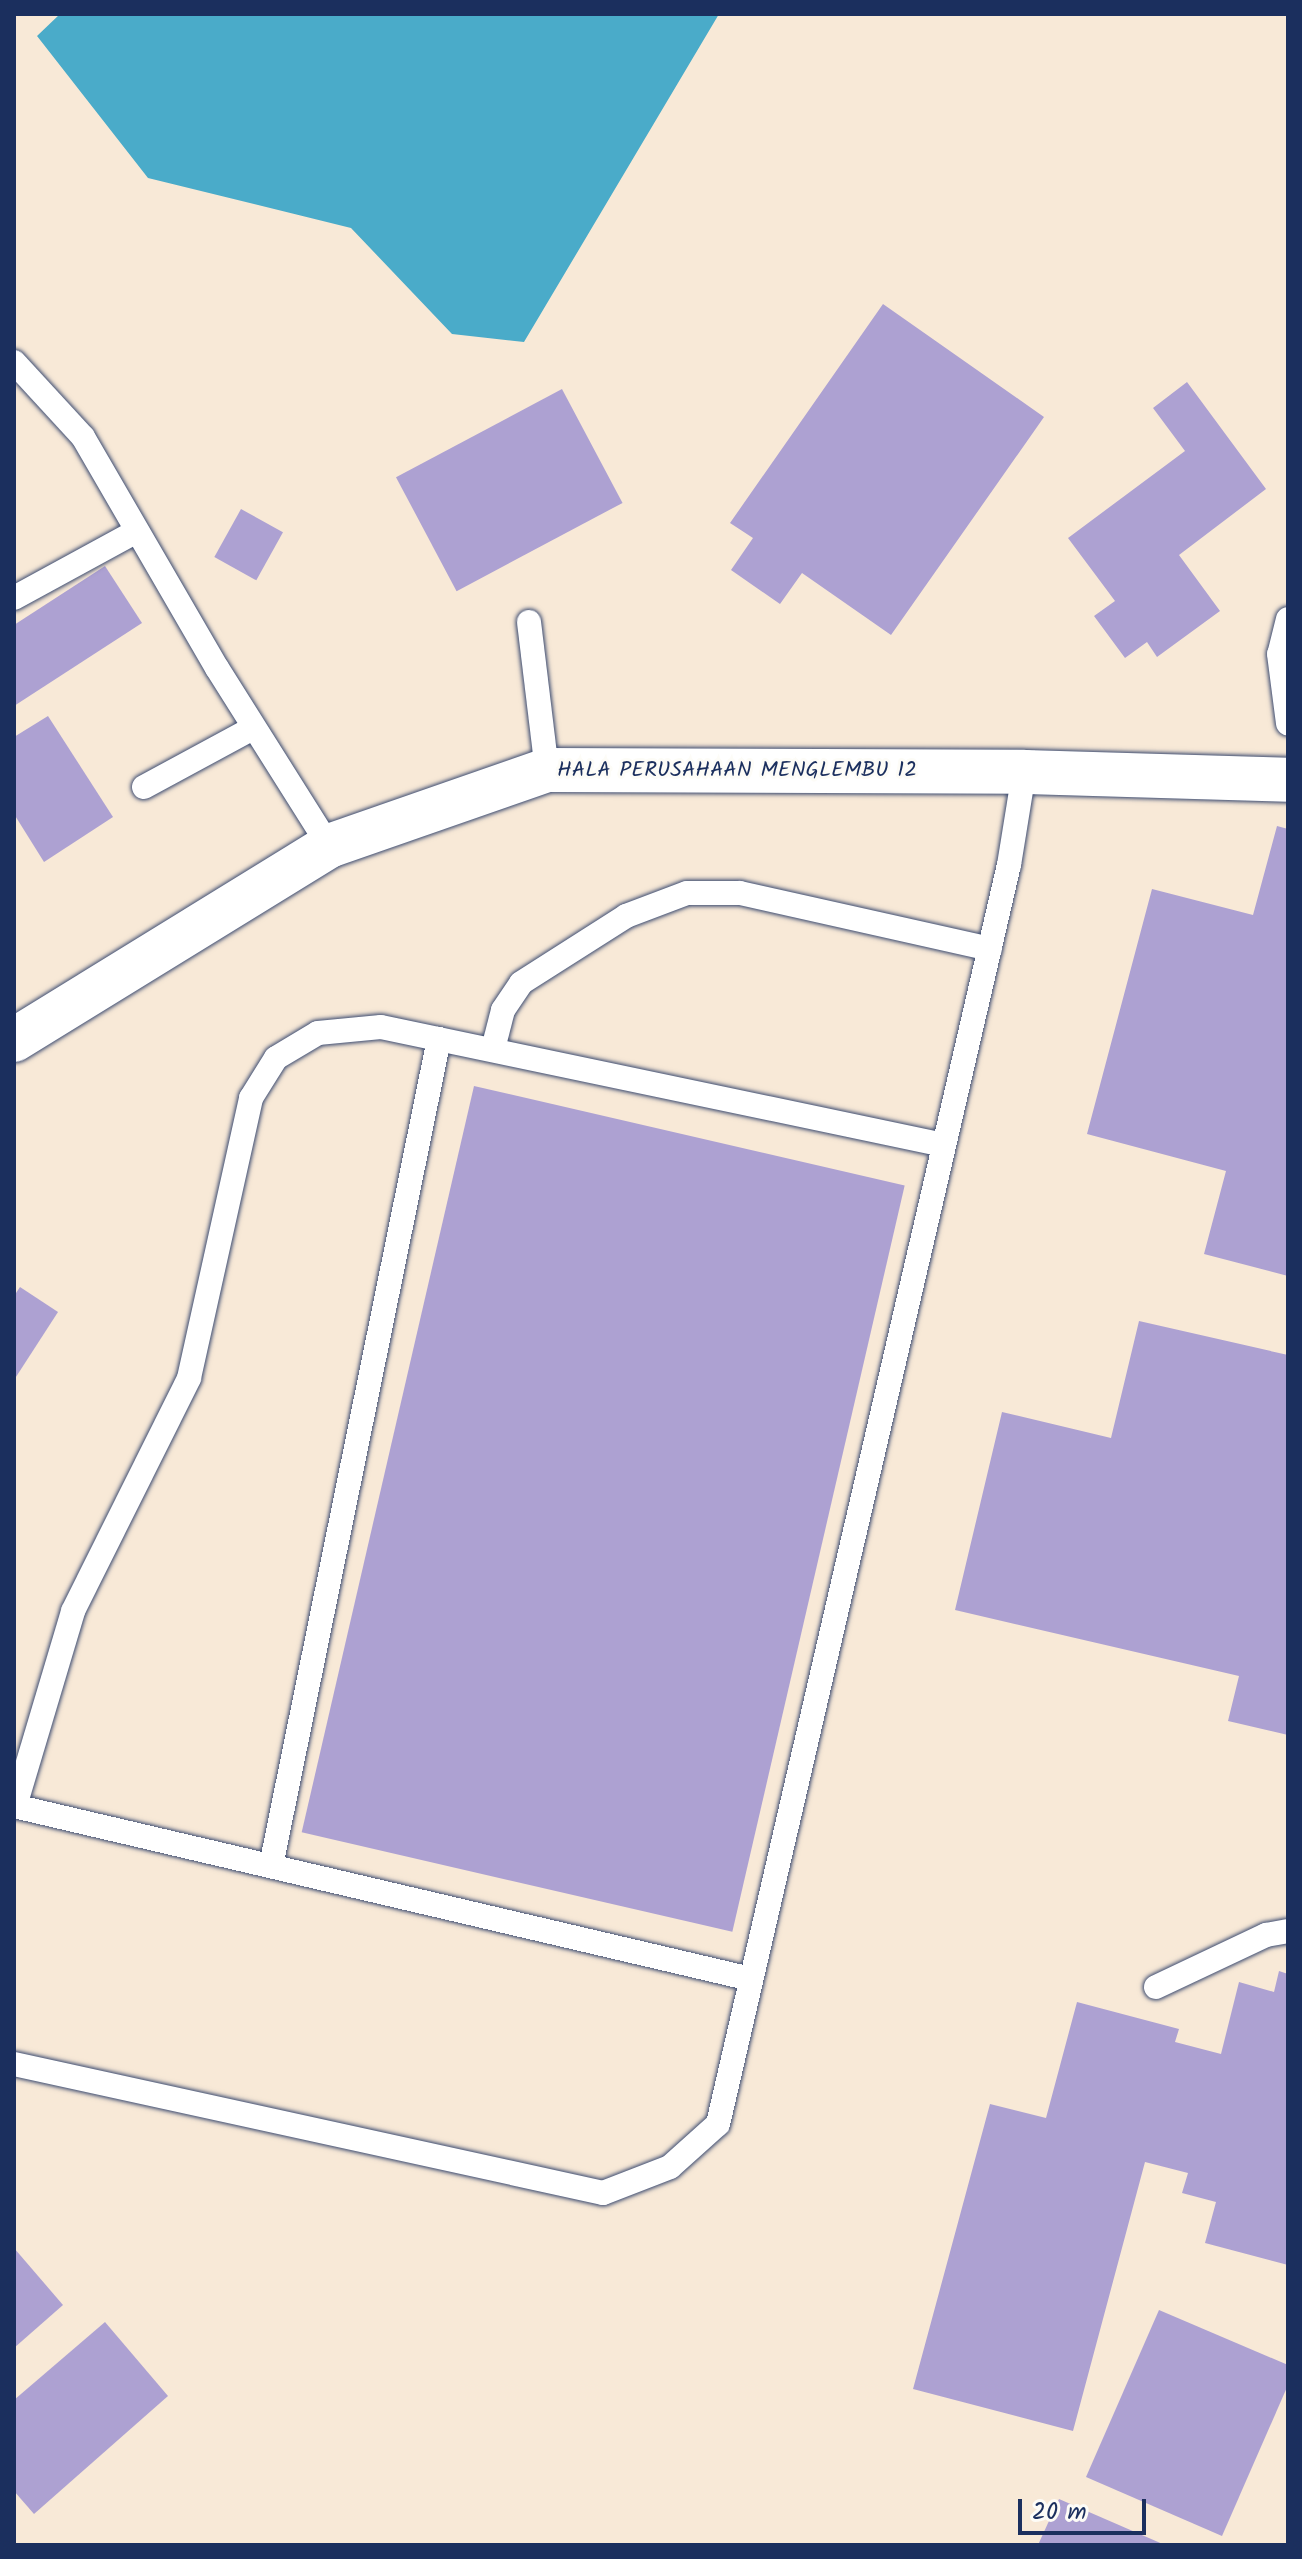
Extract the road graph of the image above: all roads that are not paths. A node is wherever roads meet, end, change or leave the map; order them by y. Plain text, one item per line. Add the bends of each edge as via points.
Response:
1 (14, 362) edge
2 (137, 531) junction
3 (14, 598) edge
4 (1288, 619) edge
5 (529, 622) dead end
6 (1288, 723) edge
7 (253, 728) junction
8 (547, 770) junction
9 (1024, 772) junction
10 (1288, 780) edge
11 (144, 787) dead end
12 (329, 846) junction
13 (990, 949) junction
14 (439, 1039) junction
15 (14, 1040) edge
16 (493, 1049) junction
17 (944, 1145) junction
18 (15, 1806) edge
19 (271, 1866) junction
20 (1288, 1931) edge
21 (751, 1979) junction
22 (1156, 1987) dead end
23 (14, 2064) edge

1 - 2 lane via 83,437
2 - 3 lane
2 - 7 lane
4 - 6 lane via 1279,654
5 - 8 lane
7 - 11 lane
7 - 12 lane
8 - 9 street, HALA PERUSAHAAN MENGLEMBU 12
8 - 12 street, HALA PERUSAHAAN MENGLEMBU 12
9 - 10 street, HALA PERUSAHAAN MENGLEMBU 12
9 - 13 lane
12 - 15 street, HALA PERUSAHAAN MENGLEMBU 12
13 - 16 lane via 740,893 687,893 626,916 521,983 503,1010
13 - 17 lane
14 - 16 lane
14 - 18 lane via 381,1027 318,1033 276,1058 251,1098 189,1378 73,1611
14 - 19 lane
16 - 17 lane
17 - 21 lane
18 - 19 lane
19 - 21 lane
20 - 22 lane via 1266,1935
21 - 23 lane via 718,2124 670,2167 603,2193

